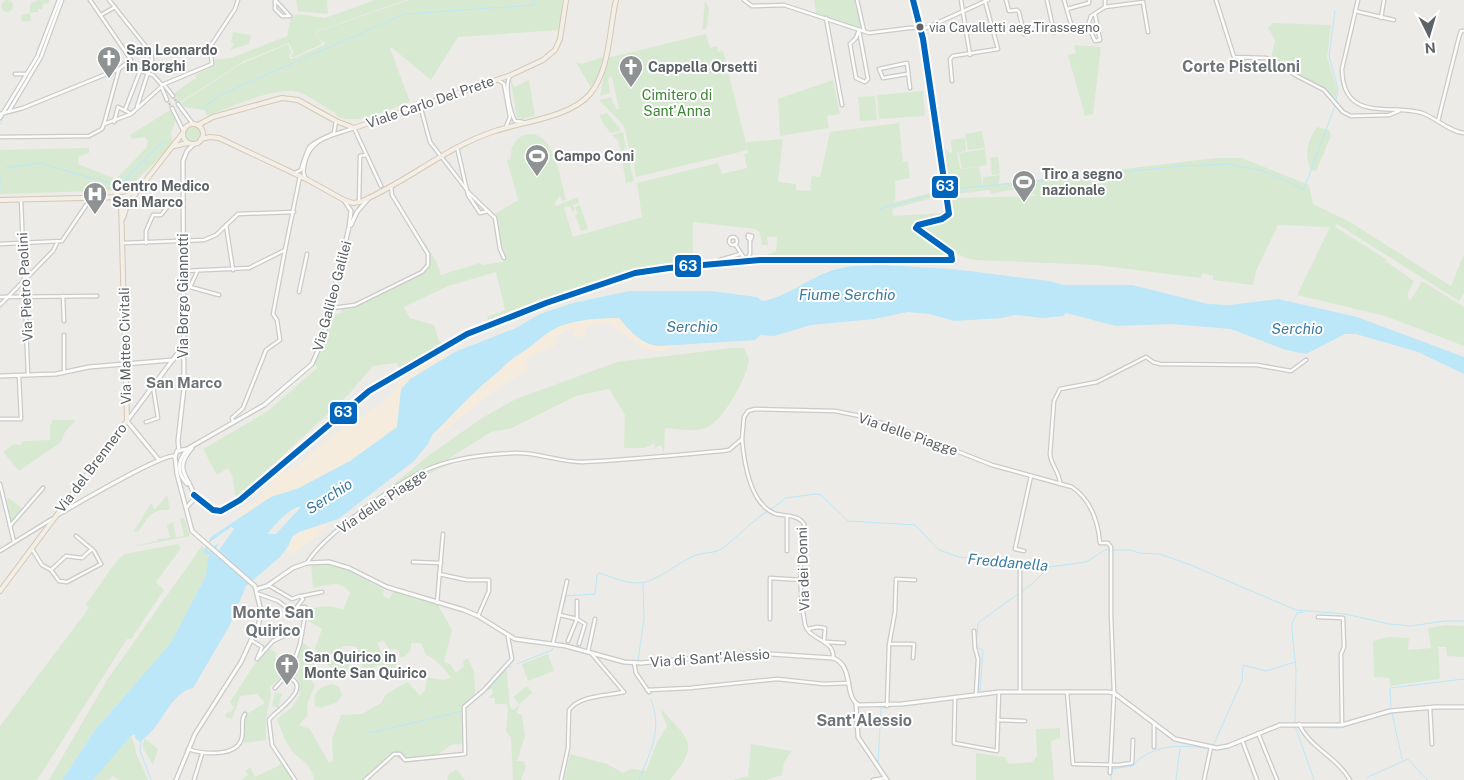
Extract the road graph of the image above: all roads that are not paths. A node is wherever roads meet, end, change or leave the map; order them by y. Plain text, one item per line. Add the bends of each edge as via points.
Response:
1 (60, 0) edge
2 (90, 0) edge
3 (109, 0) edge
4 (238, 0) edge
5 (566, 0) edge
6 (616, 0) edge
7 (744, 0) edge
8 (857, 0) edge
9 (912, 0) edge
10 (961, 0) edge
11 (986, 0) edge
12 (1006, 0) edge
13 (1047, 0) edge
14 (1064, 0) edge
15 (1088, 0) edge
16 (1105, 0) edge
17 (1148, 0) edge
18 (1216, 0) edge
19 (1384, 0) edge
20 (1357, 1) edge
21 (1143, 2) junction
22 (115, 7) junction
23 (1105, 7) junction
24 (1067, 9) junction
25 (963, 10) junction
26 (1355, 11) junction
27 (1094, 14) junction
28 (101, 15) junction
29 (290, 16) joint
30 (826, 18) junction
31 (1381, 18) junction
32 (1394, 20) dead end
33 (1071, 24) dead end
34 (920, 28) junction
35 (859, 30) junction
36 (864, 31) junction
37 (1464, 31) edge
38 (1054, 32) dead end
39 (1148, 32) dead end
40 (1024, 34) dead end
41 (47, 38) junction
42 (970, 55) junction
43 (1239, 58) junction
44 (125, 65) junction
45 (119, 69) junction
46 (1263, 70) dead end
47 (140, 71) junction
48 (15, 74) dead end
49 (26, 74) junction
50 (148, 74) junction
51 (907, 74) junction
52 (511, 75) junction
53 (494, 80) junction
54 (952, 80) dead end
55 (163, 86) junction
56 (910, 88) dead end
57 (18, 90) junction
58 (173, 96) tunnel mouth
59 (14, 98) junction
60 (167, 100) tunnel mouth
61 (178, 104) tunnel mouth
62 (842, 105) dead end
63 (420, 106) junction
64 (172, 108) tunnel mouth
65 (125, 110) junction
66 (136, 110) junction
67 (9, 111) junction
68 (1398, 111) junction
69 (0, 114) edge
70 (131, 114) junction
71 (0, 118) edge
72 (336, 121) junction
73 (1438, 121) junction
74 (114, 122) junction
75 (524, 122) junction
76 (104, 124) junction
77 (193, 124) junction
78 (198, 125) junction
79 (354, 128) junction
80 (505, 128) junction
81 (183, 132) junction
82 (1464, 133) edge
83 (0, 138) edge
84 (201, 139) junction
85 (188, 143) junction
86 (194, 144) junction
87 (174, 146) junction
88 (457, 146) junction
89 (366, 154) junction
90 (440, 156) junction
91 (294, 173) junction
92 (300, 176) junction
93 (308, 180) junction
94 (392, 185) junction
95 (141, 186) junction
96 (381, 186) dead end
97 (468, 191) junction
98 (380, 192) junction
99 (392, 195) junction
100 (107, 197) junction
101 (124, 197) junction
102 (370, 197) junction
103 (91, 198) junction
104 (21, 199) junction
105 (0, 200) edge
106 (344, 200) junction
107 (359, 202) junction
108 (120, 203) junction
109 (128, 203) junction
110 (183, 204) junction
111 (488, 211) junction
112 (294, 212) junction
113 (122, 220) junction
114 (226, 225) junction
115 (349, 227) junction
116 (750, 239) dead end
117 (57, 242) junction
118 (184, 242) junction
119 (123, 243) junction
120 (146, 243) junction
121 (0, 244) edge
122 (22, 244) junction
123 (734, 244) dead end
124 (285, 250) junction
125 (307, 254) dead end
126 (740, 254) junction
127 (749, 256) junction
128 (743, 257) junction
129 (504, 258) dead end
130 (720, 260) dead end
131 (759, 260) junction
132 (746, 261) junction
133 (233, 270) junction
134 (184, 271) junction
135 (196, 272) junction
136 (23, 280) junction
137 (184, 287) junction
138 (190, 287) junction
139 (299, 292) dead end
140 (219, 295) dead end
141 (63, 296) junction
142 (97, 296) dead end
143 (24, 297) junction
144 (0, 298) edge
145 (7, 298) junction
146 (0, 305) edge
147 (332, 306) junction
148 (64, 321) dead end
149 (64, 335) dead end
150 (183, 346) junction
151 (173, 360) junction
152 (1306, 360) dead end
153 (126, 364) junction
154 (64, 373) junction
155 (0, 376) edge
156 (19, 376) junction
157 (28, 376) junction
158 (153, 386) junction
159 (0, 419) edge
160 (127, 421) junction
161 (146, 422) dead end
162 (233, 423) junction
163 (742, 439) junction
164 (196, 444) junction
165 (182, 454) junction
166 (176, 457) junction
167 (159, 460) junction
168 (1031, 476) junction
169 (0, 484) edge
170 (1060, 484) junction
171 (43, 488) dead end
172 (191, 489) junction
173 (194, 495) junction
174 (200, 499) junction
175 (184, 500) junction
176 (194, 500) junction
177 (190, 503) junction
178 (186, 508) junction
179 (787, 516) junction
180 (55, 517) junction
181 (10, 526) junction
182 (444, 534) dead end
183 (76, 536) dead end
184 (14, 542) junction
185 (0, 545) edge
186 (32, 549) junction
187 (92, 549) junction
188 (2, 550) edge
189 (787, 551) dead end
190 (1024, 551) dead end
191 (413, 562) dead end
192 (307, 563) junction
193 (441, 564) junction
194 (1020, 569) dead end
195 (51, 570) junction
196 (439, 574) junction
197 (802, 580) junction
198 (915, 580) dead end
199 (567, 581) dead end
200 (268, 585) junction
201 (258, 589) junction
202 (0, 591) edge
203 (322, 592) dead end
204 (259, 594) junction
205 (302, 596) junction
206 (577, 601) dead end
207 (437, 603) junction
208 (289, 613) dead end
209 (560, 615) junction
210 (478, 616) junction
211 (1318, 617) dead end
212 (577, 619) junction
213 (595, 619) dead end
214 (770, 619) dead end
215 (807, 629) junction
216 (974, 631) dead end
217 (288, 634) dead end
218 (508, 637) junction
219 (251, 640) junction
220 (568, 640) dead end
221 (824, 642) junction
222 (844, 643) dead end
223 (553, 644) junction
224 (579, 644) dead end
225 (890, 644) junction
226 (590, 652) junction
227 (833, 658) junction
228 (913, 658) dead end
229 (634, 663) junction
230 (289, 677) junction
231 (849, 683) junction
232 (275, 688) dead end
233 (1020, 691) junction
234 (999, 692) junction
235 (1068, 692) junction
236 (1114, 693) junction
237 (976, 694) junction
238 (955, 698) junction
239 (856, 704) junction
240 (887, 706) junction
241 (1430, 707) junction
242 (1464, 707) edge
243 (245, 714) dead end
244 (998, 720) junction
245 (1025, 721) dead end
246 (1154, 724) junction
247 (1299, 724) junction
248 (1342, 725) junction
249 (1258, 733) junction
250 (1133, 740) dead end
251 (1242, 740) junction
252 (1432, 744) dead end
253 (1154, 747) dead end
254 (188, 749) junction
255 (1211, 749) junction
256 (202, 754) junction
257 (1111, 765) junction
258 (1110, 773) dead end
259 (886, 779) edge
260 (176, 780) edge
261 (194, 780) edge
262 (295, 780) edge
263 (365, 780) edge
264 (561, 780) edge
265 (874, 780) edge
266 (1204, 780) edge
267 (1257, 780) edge
268 (1276, 780) edge
269 (1350, 780) edge

1 - 41 street
2 - 28 street
3 - 22 street
4 - 55 street via 210,47 212,64
5 - 52 main road, Viale Carlo Del Prete via 560,39 555,50 538,64
6 - 75 main road via 602,71 592,92 570,109
7 - 30 street via 750,5 784,5
8 - 36 street
9 - 34 street
10 - 25 street
11 - 25 street
11 - 42 street via 998,49
12 - 40 street via 1009,11 1019,12
13 - 38 street
14 - 24 street
15 - 24 street via 1089,3
16 - 23 street
17 - 21 street
18 - 43 street via 1232,55
19 - 31 street
20 - 26 street
21 - 23 street
21 - 39 street
22 - 28 street via 106,9
22 - 50 street via 146,46 152,60
23 - 27 street
24 - 33 street
25 - 34 street
25 - 42 street
26 - 31 street
26 - 68 street via 1342,69 1346,90 1359,104 1371,109
27 - 27 street via 1088,25 1095,41 1100,40
28 - 44 street via 131,60
29 - 29 street via 280,5 275,0 275,10 282,16
30 - 35 street
30 - 62 street
31 - 32 street
34 - 36 street
34 - 131 street via 949,214 916,228 951,253 952,260
35 - 35 street via 868,79 865,82 856,78 850,44
35 - 36 street
37 - 73 street via 1459,37
41 - 49 street
41 - 57 street via 41,57
42 - 54 street via 950,58
43 - 46 street via 1241,63 1254,64
43 - 68 street via 1266,58 1283,65 1324,90 1343,112 1351,116 1390,115
44 - 45 street
44 - 47 street
45 - 67 street
45 - 76 street
47 - 50 street
47 - 65 street
48 - 49 street
49 - 57 street
50 - 55 street
50 - 66 street
51 - 51 street via 910,70 907,62 879,69 883,78
51 - 56 street
52 - 53 main road, Viale Carlo Del Prete
52 - 75 street via 507,83 512,112 515,120
53 - 63 main road, Viale Carlo Del Prete
53 - 80 street via 501,80 504,84 510,117
55 - 58 street
55 - 60 street
55 - 66 street
57 - 59 street
59 - 67 street
59 - 69 street
61 - 77 street
63 - 79 main road, Viale Carlo Del Prete
63 - 90 street via 430,142
64 - 81 street
65 - 70 street
65 - 74 street via 118,108
66 - 70 street
67 - 69 street
68 - 73 street via 1417,112
69 - 71 street
70 - 74 street
72 - 78 main road, Viale Carlo Del Prete via 298,100 282,98 219,115
72 - 79 main road, Viale Carlo Del Prete
72 - 91 street via 334,133 317,139 309,146 301,170
73 - 82 street
74 - 76 street
75 - 80 main road
76 - 83 street via 99,131 84,137
77 - 78 main road
77 - 81 main road
78 - 84 main road
79 - 89 street
79 - 93 street via 321,140 310,148 303,172
80 - 88 main road
81 - 85 main road
81 - 87 main road, Via Matteo Civitali
84 - 86 main road
84 - 91 main road via 219,138
85 - 86 main road
85 - 87 main road
86 - 110 street, Via Borgo Giannotti via 184,157
87 - 95 main road, Via Matteo Civitali
88 - 90 main road
88 - 97 street
89 - 96 street
89 - 107 street via 360,156
90 - 94 main road
90 - 97 street
91 - 92 main road
92 - 93 main road
92 - 112 street
93 - 106 main road
94 - 98 main road
94 - 99 street
95 - 101 main road
95 - 109 main road, Via Matteo Civitali
97 - 111 street
97 - 111 street via 479,212
98 - 99 street
98 - 102 main road
99 - 147 street via 428,254 426,268 355,305
100 - 101 main road
100 - 103 main road
100 - 108 main road
101 - 108 main road
101 - 109 main road
102 - 107 main road
102 - 115 street, Via Galileo Galilei
103 - 104 main road
103 - 117 street via 64,240
104 - 105 main road
104 - 122 street, Via Pietro Paolini
106 - 107 main road
106 - 115 street, Via Galileo Galilei via 351,211
108 - 109 main road
108 - 113 main road, Via Matteo Civitali
109 - 113 main road, Via Matteo Civitali
110 - 118 street, Via Borgo Giannotti
110 - 120 street via 169,205 160,216 153,214 146,231
111 - 129 street via 495,218
112 - 114 street via 238,214
112 - 124 street
113 - 119 main road, Via Matteo Civitali
114 - 118 street via 209,238
114 - 133 street
115 - 147 street, Via Galileo Galilei
116 - 127 street
117 - 122 street
117 - 136 street via 53,251
118 - 120 street
118 - 134 street, Via Borgo Giannotti
119 - 120 street
119 - 153 main road, Via Matteo Civitali
121 - 122 street
122 - 136 street, Via Pietro Paolini
123 - 126 street
124 - 133 street via 254,266
124 - 162 street via 273,314 280,340 266,350 243,408 232,418
125 - 139 street
126 - 128 street
126 - 130 street
127 - 128 street
127 - 131 street
127 - 132 street
128 - 132 street
131 - 132 street
132 - 174 street via 635,273 467,334 369,391 236,502 216,511
133 - 135 street
134 - 135 street
134 - 137 street, Via Borgo Giannotti
135 - 138 street
136 - 143 street, Via Pietro Paolini
136 - 145 street
137 - 138 street
137 - 150 street, Via Borgo Giannotti
138 - 140 street
141 - 142 street
141 - 143 street
141 - 148 street
143 - 145 street
143 - 157 street, Via Pietro Paolini
144 - 145 street
145 - 146 street
147 - 162 street, Via Galileo Galilei via 318,353 307,370 264,405
149 - 154 street
150 - 151 street, Via del Brennero
150 - 165 street, Via Borgo Giannotti via 184,388 178,441
151 - 153 street
151 - 158 street, Via del Brennero
152 - 170 street via 1291,371 1257,365 1160,364 1146,356 1097,382 1060,389 1054,401 1050,454 1059,472
153 - 154 street
153 - 160 main road, Via Matteo Civitali
154 - 157 street
155 - 156 street
156 - 157 street
156 - 159 street via 21,419
158 - 160 street, Via del Brennero
158 - 161 street via 158,418
160 - 167 street, Via Matteo Civitali
160 - 180 main road, Via del Brennero
162 - 164 street, Via Galileo Galilei
163 - 168 street, Via delle Piagge via 744,417 755,409 835,411 903,430 992,465
163 - 179 street, Via dei Donni via 748,481 768,509
163 - 192 street, Via delle Piagge via 729,450 582,462 518,452 454,460 419,473 368,508 330,537
164 - 165 street, Via Galileo Galilei
164 - 172 street via 182,467
165 - 166 street
165 - 166 street via 176,452
165 - 172 street, Via Borgo Giannotti via 180,473
166 - 167 street
166 - 175 street
167 - 180 street
168 - 170 street, Via delle Piagge
168 - 190 street via 1015,549
169 - 181 street
170 - 236 street, Via delle Piagge via 1078,491 1095,515 1100,543 1108,543 1111,547
171 - 181 street
172 - 173 street
173 - 174 street
173 - 176 street
174 - 176 street
175 - 177 street
175 - 178 street
176 - 177 street
177 - 178 street
178 - 201 street via 192,531
179 - 189 street
179 - 197 street, Via dei Donni via 800,519 804,524
180 - 184 street
180 - 186 main road, Via del Brennero
181 - 184 street
182 - 193 street
183 - 187 street
184 - 188 street
185 - 188 street
186 - 195 street via 42,565
186 - 202 main road, Via del Brennero
187 - 195 street via 82,558 66,556
187 - 195 street via 101,563 97,567 62,583
191 - 193 street
192 - 200 street, Via di Sant'Alessio via 293,568
192 - 207 street, Via di Sant'Alessio via 336,563 387,587
193 - 196 street
194 - 233 street
196 - 207 street
196 - 210 street via 467,580 489,580 490,591
197 - 214 street via 770,578
197 - 215 street, Via dei Donni
198 - 225 street via 896,579
199 - 209 street
200 - 201 street, Via di Sant'Alessio
200 - 205 street via 292,599
201 - 204 street
203 - 205 street
204 - 208 street via 287,605
204 - 219 street via 260,620
205 - 230 street via 304,599 296,608 306,608 302,638
206 - 212 street
207 - 210 street, Via di Sant'Alessio
209 - 212 street
209 - 223 street
210 - 218 street, Via di Sant'Alessio
211 - 248 street via 1343,618
212 - 220 street
212 - 224 street via 585,624
213 - 226 street
215 - 221 street, Via dei Donni
215 - 221 street via 824,628
216 - 237 street via 978,659
217 - 219 street via 273,641 257,659 262,647
218 - 223 street, Via di Sant'Alessio
218 - 263 street via 512,659 464,707 465,754 405,760 400,754 394,754
219 - 254 street
221 - 222 street
221 - 227 street, Via dei Donni via 832,650
223 - 226 street, Via di Sant'Alessio
225 - 228 street via 914,644
225 - 240 street
226 - 229 street, Via di Sant'Alessio
226 - 264 street via 624,692 589,698 569,710 568,748
227 - 229 street, Via di Sant'Alessio via 755,653
227 - 231 street via 842,665
229 - 231 street via 636,674 648,691 777,678 824,684
230 - 232 street via 286,676
230 - 262 street via 296,690 284,708 269,720 269,736
231 - 239 street
233 - 234 street
233 - 235 street
234 - 237 street
234 - 244 street
235 - 236 street
235 - 257 street via 1073,764
236 - 246 street
236 - 257 street, Via delle Piagge
237 - 238 street
238 - 240 street
238 - 244 street via 956,745 997,751
239 - 240 street
239 - 259 street via 858,737
241 - 242 street
241 - 248 street via 1380,713
241 - 252 street
243 - 256 street via 242,718 242,739 236,746 217,754
244 - 245 street
246 - 253 street
246 - 255 street via 1178,740
247 - 248 street
247 - 249 street via 1280,724
247 - 269 street via 1311,742
249 - 251 street
249 - 268 street
250 - 257 street via 1134,760 1128,764
251 - 255 street
251 - 267 street
254 - 256 street
254 - 260 street
255 - 266 street
256 - 261 street
257 - 258 street, Via delle Piagge
259 - 265 street

